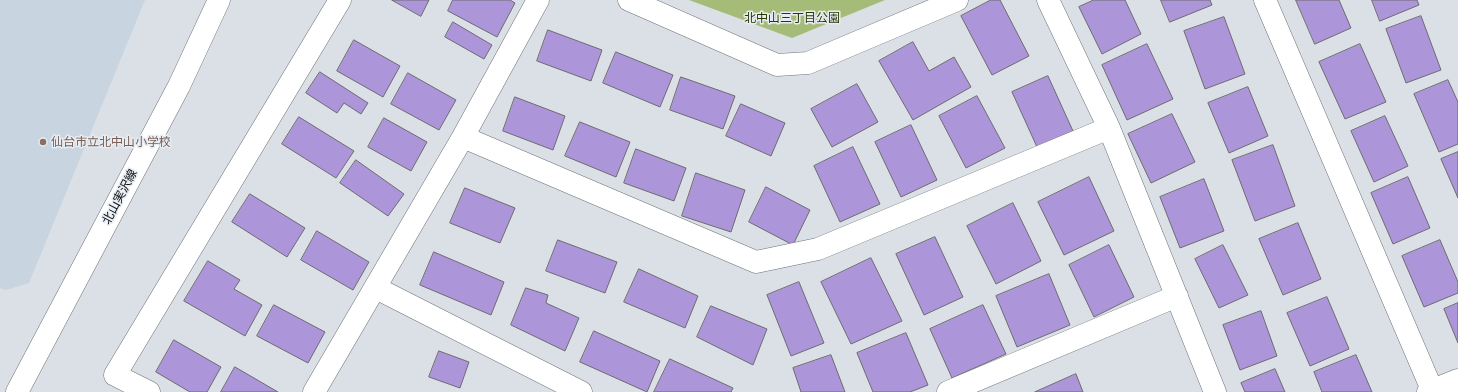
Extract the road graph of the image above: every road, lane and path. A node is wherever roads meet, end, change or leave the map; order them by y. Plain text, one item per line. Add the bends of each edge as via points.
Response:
1 (219, 0) edge
2 (340, 0) edge
3 (538, 0) edge
4 (629, 0) edge
5 (956, 0) edge
6 (1048, 0) edge
7 (1264, 0) edge
8 (1109, 128) junction
9 (463, 137) junction
10 (376, 288) junction
11 (1177, 296) junction
12 (1458, 380) edge
13 (1432, 391) edge
14 (17, 392) edge
15 (149, 392) edge
16 (314, 392) edge
17 (581, 392) edge
18 (948, 392) edge
19 (1215, 392) edge

1 - 14 street, 北山実沢線 via 179,86
2 - 15 street via 115,375
3 - 9 street
4 - 5 street via 777,65 808,63
6 - 8 street
7 - 13 street
8 - 9 street via 818,249 756,262
8 - 11 street
9 - 10 street
10 - 16 street
10 - 17 street
11 - 18 street
11 - 19 street
12 - 13 street

